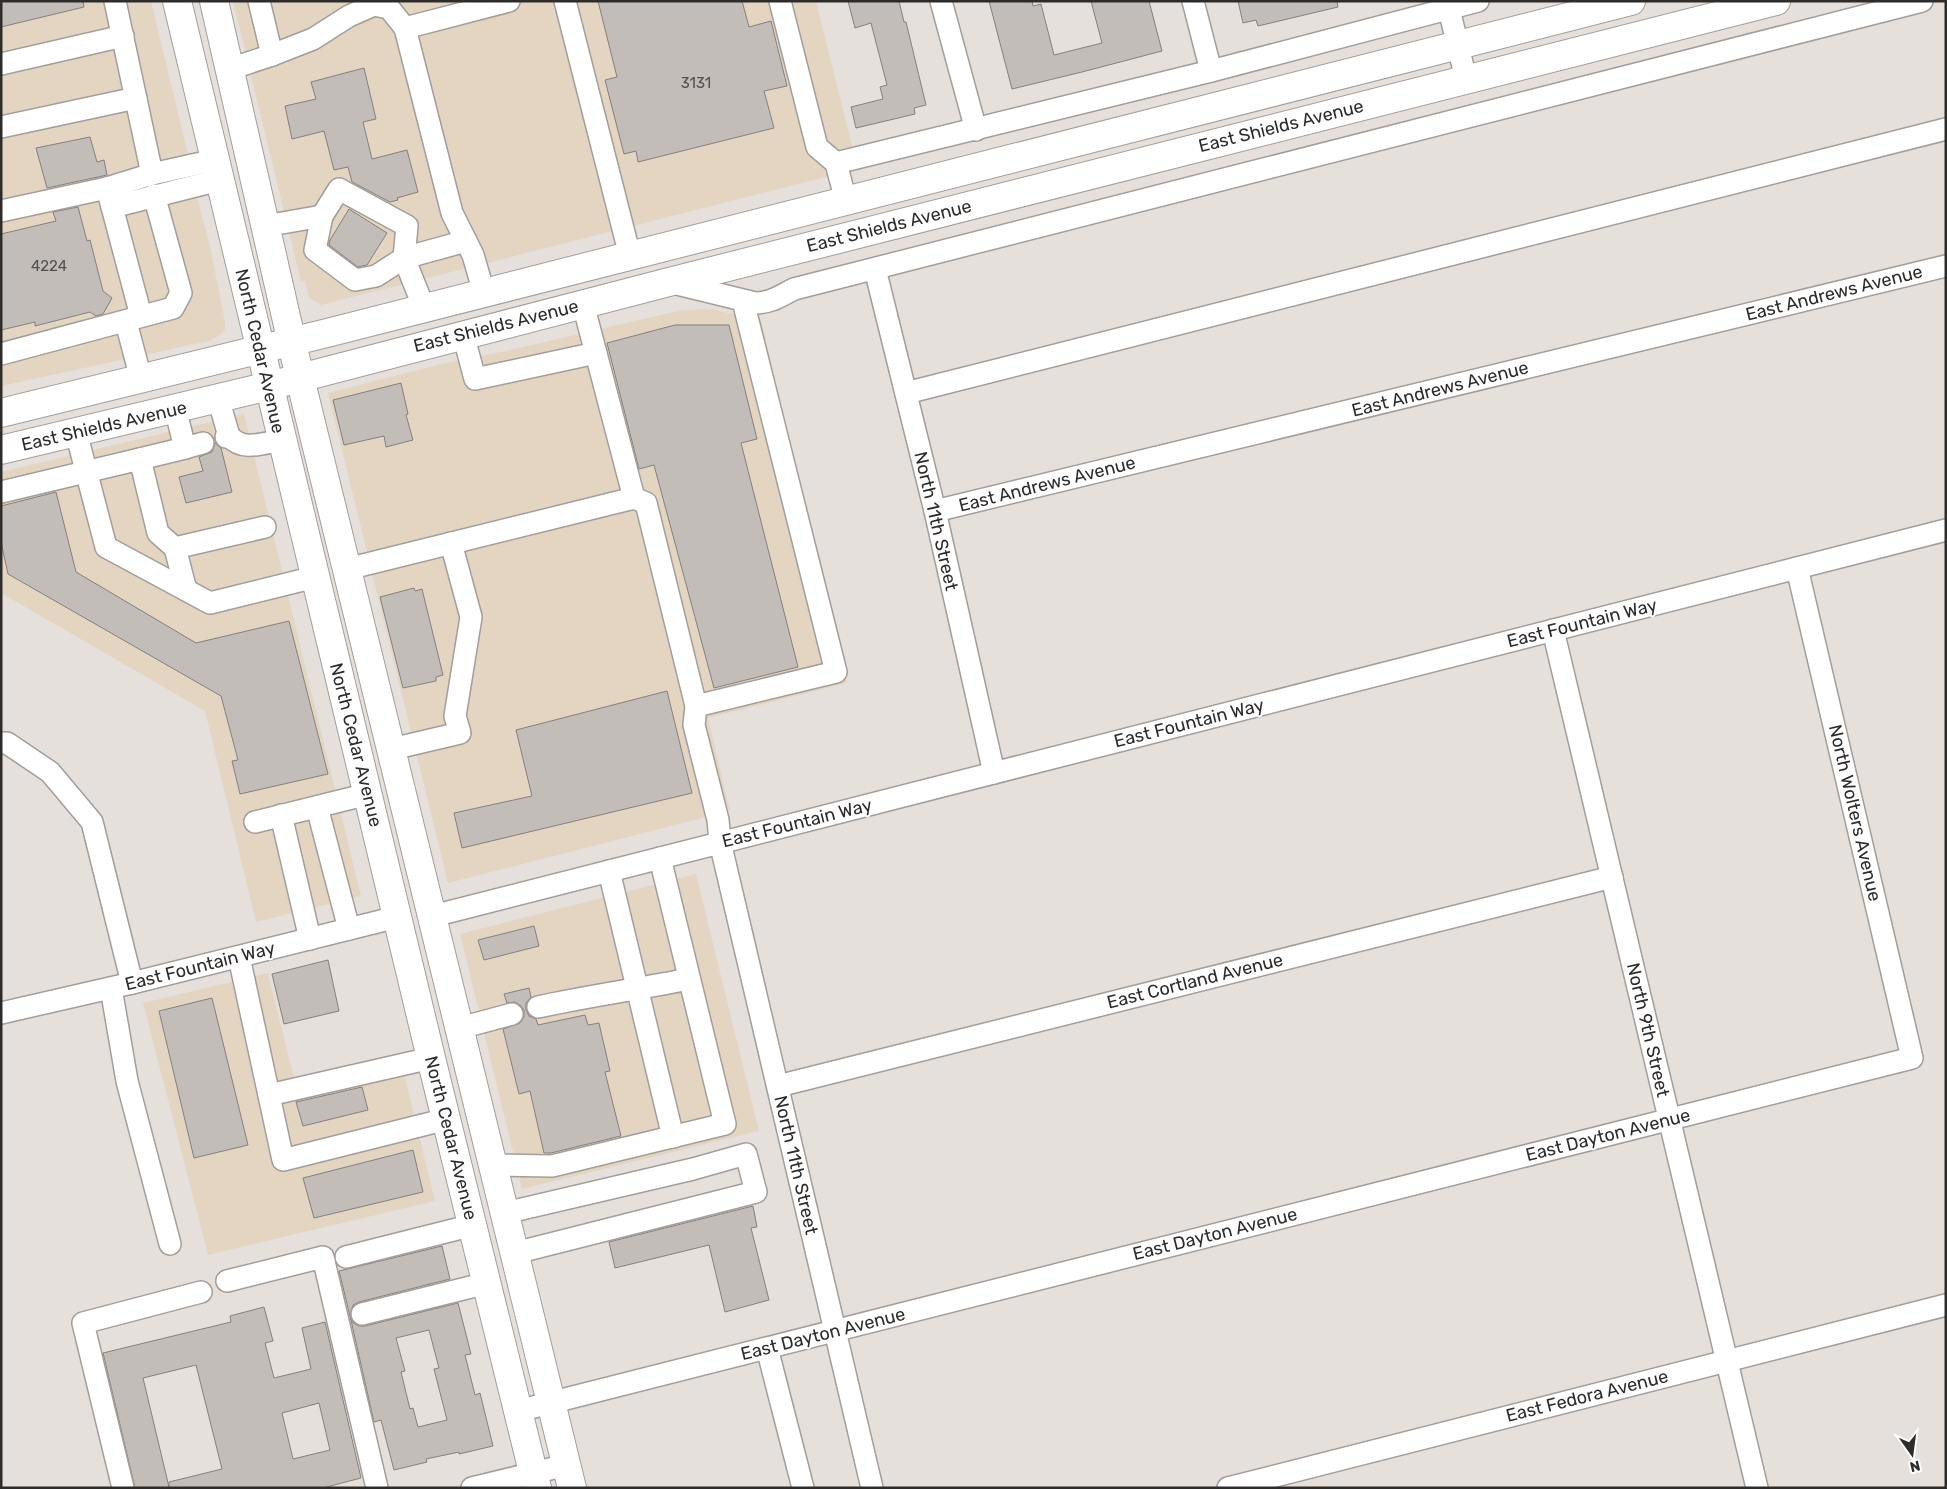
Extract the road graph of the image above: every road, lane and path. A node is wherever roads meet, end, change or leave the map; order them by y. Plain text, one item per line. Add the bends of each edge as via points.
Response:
1 (115, 1) edge
2 (177, 1) edge
3 (193, 1) edge
4 (214, 1) edge
5 (259, 1) edge
6 (509, 1) edge
7 (565, 1) edge
8 (780, 1) edge
9 (940, 1) edge
10 (1193, 1) edge
11 (1478, 1) edge
12 (1631, 1) edge
13 (1776, 1) edge
14 (1922, 1) edge
15 (1448, 5) edge
16 (405, 28) junction
17 (124, 36) junction
18 (1457, 45) junction
19 (272, 55) junction
20 (1, 64) edge
21 (230, 69) junction
22 (1211, 71) junction
23 (1466, 79) junction
24 (136, 98) junction
25 (1, 127) edge
26 (1946, 129) edge
27 (976, 130) junction
28 (836, 163) junction
29 (976, 169) junction
30 (217, 170) junction
31 (152, 174) junction
32 (154, 196) junction
33 (110, 197) junction
34 (846, 201) junction
35 (1, 211) edge
36 (322, 216) junction
37 (265, 226) junction
38 (466, 241) junction
39 (630, 256) junction
40 (404, 258) junction
41 (735, 265) junction
42 (1946, 266) edge
43 (875, 269) junction
44 (669, 282) junction
45 (484, 293) junction
46 (743, 300) junction
47 (583, 304) junction
48 (424, 308) junction
49 (133, 319) junction
50 (463, 334) junction
51 (292, 342) junction
52 (260, 350) junction
53 (596, 353) junction
54 (1, 354) edge
55 (300, 378) junction
56 (141, 379) junction
57 (269, 386) junction
58 (906, 393) junction
59 (218, 398) junction
60 (175, 408) junction
61 (1, 413) edge
62 (76, 432) junction
63 (282, 440) junction
64 (1, 450) edge
65 (140, 459) junction
66 (86, 472) junction
67 (1, 492) edge
68 (634, 498) junction
69 (935, 511) junction
70 (265, 527) dead end
71 (1946, 530) edge
72 (451, 543) junction
73 (175, 548) junction
74 (1797, 568) junction
75 (347, 569) junction
76 (315, 577) junction
77 (186, 590) junction
78 (1553, 630) junction
79 (696, 706) junction
80 (1, 742) edge
81 (392, 749) junction
82 (994, 773) junction
83 (368, 794) junction
84 (317, 807) junction
85 (281, 815) junction
86 (255, 822) dead end
87 (720, 842) junction
88 (660, 858) junction
89 (609, 871) junction
90 (1612, 877) junction
91 (433, 916) junction
92 (397, 917) junction
93 (349, 930) junction
94 (310, 939) junction
95 (239, 956) junction
96 (689, 978) junction
97 (132, 983) junction
98 (111, 988) junction
99 (638, 990) junction
100 (538, 1007) dead end
101 (1, 1013) edge
102 (512, 1014) dead end
103 (460, 1028) junction
104 (431, 1058) junction
105 (1912, 1058) joint
106 (778, 1086) junction
107 (269, 1095) junction
108 (447, 1119) junction
109 (1669, 1119) junction
110 (673, 1137) junction
111 (493, 1165) junction
112 (505, 1213) junction
113 (473, 1225) junction
114 (170, 1244) dead end
115 (515, 1253) junction
116 (346, 1257) dead end
117 (227, 1281) dead end
118 (487, 1283) junction
119 (201, 1292) dead end
120 (1946, 1305) edge
121 (362, 1314) dead end
122 (835, 1331) junction
123 (767, 1348) junction
124 (1727, 1361) junction
125 (551, 1402) junction
126 (518, 1411) junction
127 (569, 1476) edge
128 (535, 1480) edge
129 (122, 1488) edge
130 (377, 1488) edge
131 (472, 1488) edge
132 (803, 1488) edge
133 (872, 1488) edge
134 (1228, 1488) edge
135 (1757, 1488) edge

1 - 17 street
2 - 30 main road, North Cedar Avenue
3 - 21 main road via 203,50 210,63 216,68
4 - 21 main road, North Cedar Avenue
5 - 19 street
6 - 16 street
7 - 39 street
8 - 28 street via 817,147
9 - 27 street
10 - 22 street
11 - 15 street
12 - 18 main road, East Shields Avenue
13 - 23 main road, East Shields Avenue
14 - 43 street
15 - 18 street
15 - 22 street
16 - 19 street via 389,8 374,5 313,38
16 - 38 street via 452,213
17 - 20 street
17 - 24 street
18 - 23 street
18 - 29 main road, East Shields Avenue
19 - 21 street
21 - 37 main road, North Cedar Avenue
22 - 27 street
23 - 41 main road, East Shields Avenue
24 - 25 street
24 - 31 street
26 - 58 street
27 - 28 street
28 - 34 street
29 - 34 main road, East Shields Avenue
29 - 41 main road via 975,179 960,192 818,228
30 - 31 street
30 - 32 street
30 - 52 main road, North Cedar Avenue
31 - 33 street
32 - 33 street
32 - 49 street via 181,293 173,308
33 - 35 street
33 - 49 street
34 - 39 main road, East Shields Avenue
36 - 37 street
36 - 40 street via 315,250 355,280 376,276
36 - 40 street via 338,189 407,226
37 - 51 main road, North Cedar Avenue
38 - 40 street
38 - 45 street
39 - 45 main road, East Shields Avenue
39 - 47 main road via 620,275 589,287
40 - 48 street
41 - 44 main road, East Shields Avenue
42 - 69 street, East Andrews Avenue
43 - 46 street via 794,289 764,303
43 - 58 street, North 11th Street
44 - 46 street
44 - 47 main road, East Shields Avenue
45 - 48 main road, East Shields Avenue
46 - 79 street via 836,672
47 - 50 main road, East Shields Avenue
47 - 53 street
48 - 51 main road, East Shields Avenue
49 - 54 street
49 - 56 street
50 - 53 street via 475,379
50 - 55 main road, East Shields Avenue
51 - 52 main road, East Shields Avenue
51 - 55 main road, North Cedar Avenue
52 - 56 main road, East Shields Avenue
52 - 57 main road, North Cedar Avenue
53 - 68 street
55 - 57 main road, East Shields Avenue
55 - 75 main road, North Cedar Avenue
56 - 61 main road, East Shields Avenue
57 - 59 main road, East Shields Avenue
57 - 63 main road, North Cedar Avenue
58 - 69 street, North 11th Street
59 - 60 main road, East Shields Avenue
59 - 63 street via 228,437 236,443 244,446
60 - 62 main road, East Shields Avenue
60 - 65 street via 194,445
62 - 64 main road, East Shields Avenue
62 - 66 street
63 - 76 main road, North Cedar Avenue
65 - 66 street
65 - 73 street via 158,533
66 - 67 street
66 - 77 street via 106,547
68 - 72 street
68 - 79 street, North 11th Street via 646,504
69 - 82 street, North 11th Street
70 - 73 street
71 - 74 street, East Fountain Way
72 - 75 street
72 - 81 street via 471,616 456,716 460,733
73 - 77 street
74 - 78 street, East Fountain Way
74 - 105 street, North Wolters Avenue
75 - 81 main road, North Cedar Avenue
76 - 77 street via 210,603
76 - 81 main road via 332,589 374,734
76 - 83 main road, North Cedar Avenue
78 - 82 street, East Fountain Way
78 - 90 street, North 9th Street
79 - 87 street, North 11th Street via 694,725 718,820
80 - 97 street via 50,772 92,822
81 - 91 main road, North Cedar Avenue
82 - 87 street, East Fountain Way
83 - 84 street
83 - 91 main road via 387,811 408,899 420,912
83 - 92 main road, North Cedar Avenue
84 - 85 street
84 - 93 street
85 - 86 street
85 - 94 street
87 - 88 street, East Fountain Way
87 - 106 street, North 11th Street
88 - 89 street, East Fountain Way
88 - 96 street
89 - 91 street, East Fountain Way
89 - 99 street
90 - 106 street, East Cortland Avenue
90 - 109 street, North 9th Street
91 - 103 main road, North Cedar Avenue
92 - 93 street, East Fountain Way
92 - 103 main road via 409,919 421,931 443,1016
92 - 104 main road, North Cedar Avenue
93 - 94 street, East Fountain Way
94 - 95 street, East Fountain Way
95 - 97 street, East Fountain Way
95 - 107 street
96 - 99 street
96 - 110 street via 725,1124
97 - 98 street, East Fountain Way
98 - 101 street, East Fountain Way
98 - 114 street via 128,1081
99 - 100 street
99 - 110 street
102 - 103 street
103 - 111 main road, North Cedar Avenue
104 - 107 street
104 - 108 main road, North Cedar Avenue
105 - 109 street, East Dayton Avenue
106 - 122 street, North 11th Street
107 - 108 street via 284,1160
108 - 113 main road, North Cedar Avenue
109 - 122 street, East Dayton Avenue
109 - 124 street, North 9th Street
110 - 111 street via 552,1166
111 - 112 main road, North Cedar Avenue
112 - 115 main road, North Cedar Avenue
112 - 115 street via 746,1154 756,1192
113 - 116 street
113 - 118 main road, North Cedar Avenue
115 - 125 main road, North Cedar Avenue
117 - 130 street via 323,1257
118 - 121 street
118 - 126 main road, North Cedar Avenue
119 - 129 street via 83,1323
120 - 124 street, East Fedora Avenue
122 - 123 street, East Dayton Avenue
122 - 133 street, North 11th Street
123 - 125 street, East Dayton Avenue
123 - 132 street
124 - 134 street, East Fedora Avenue
124 - 135 street, North 9th Street
125 - 126 street, East Dayton Avenue
125 - 127 main road, North Cedar Avenue
126 - 128 main road, North Cedar Avenue
127 - 128 street
128 - 131 street

